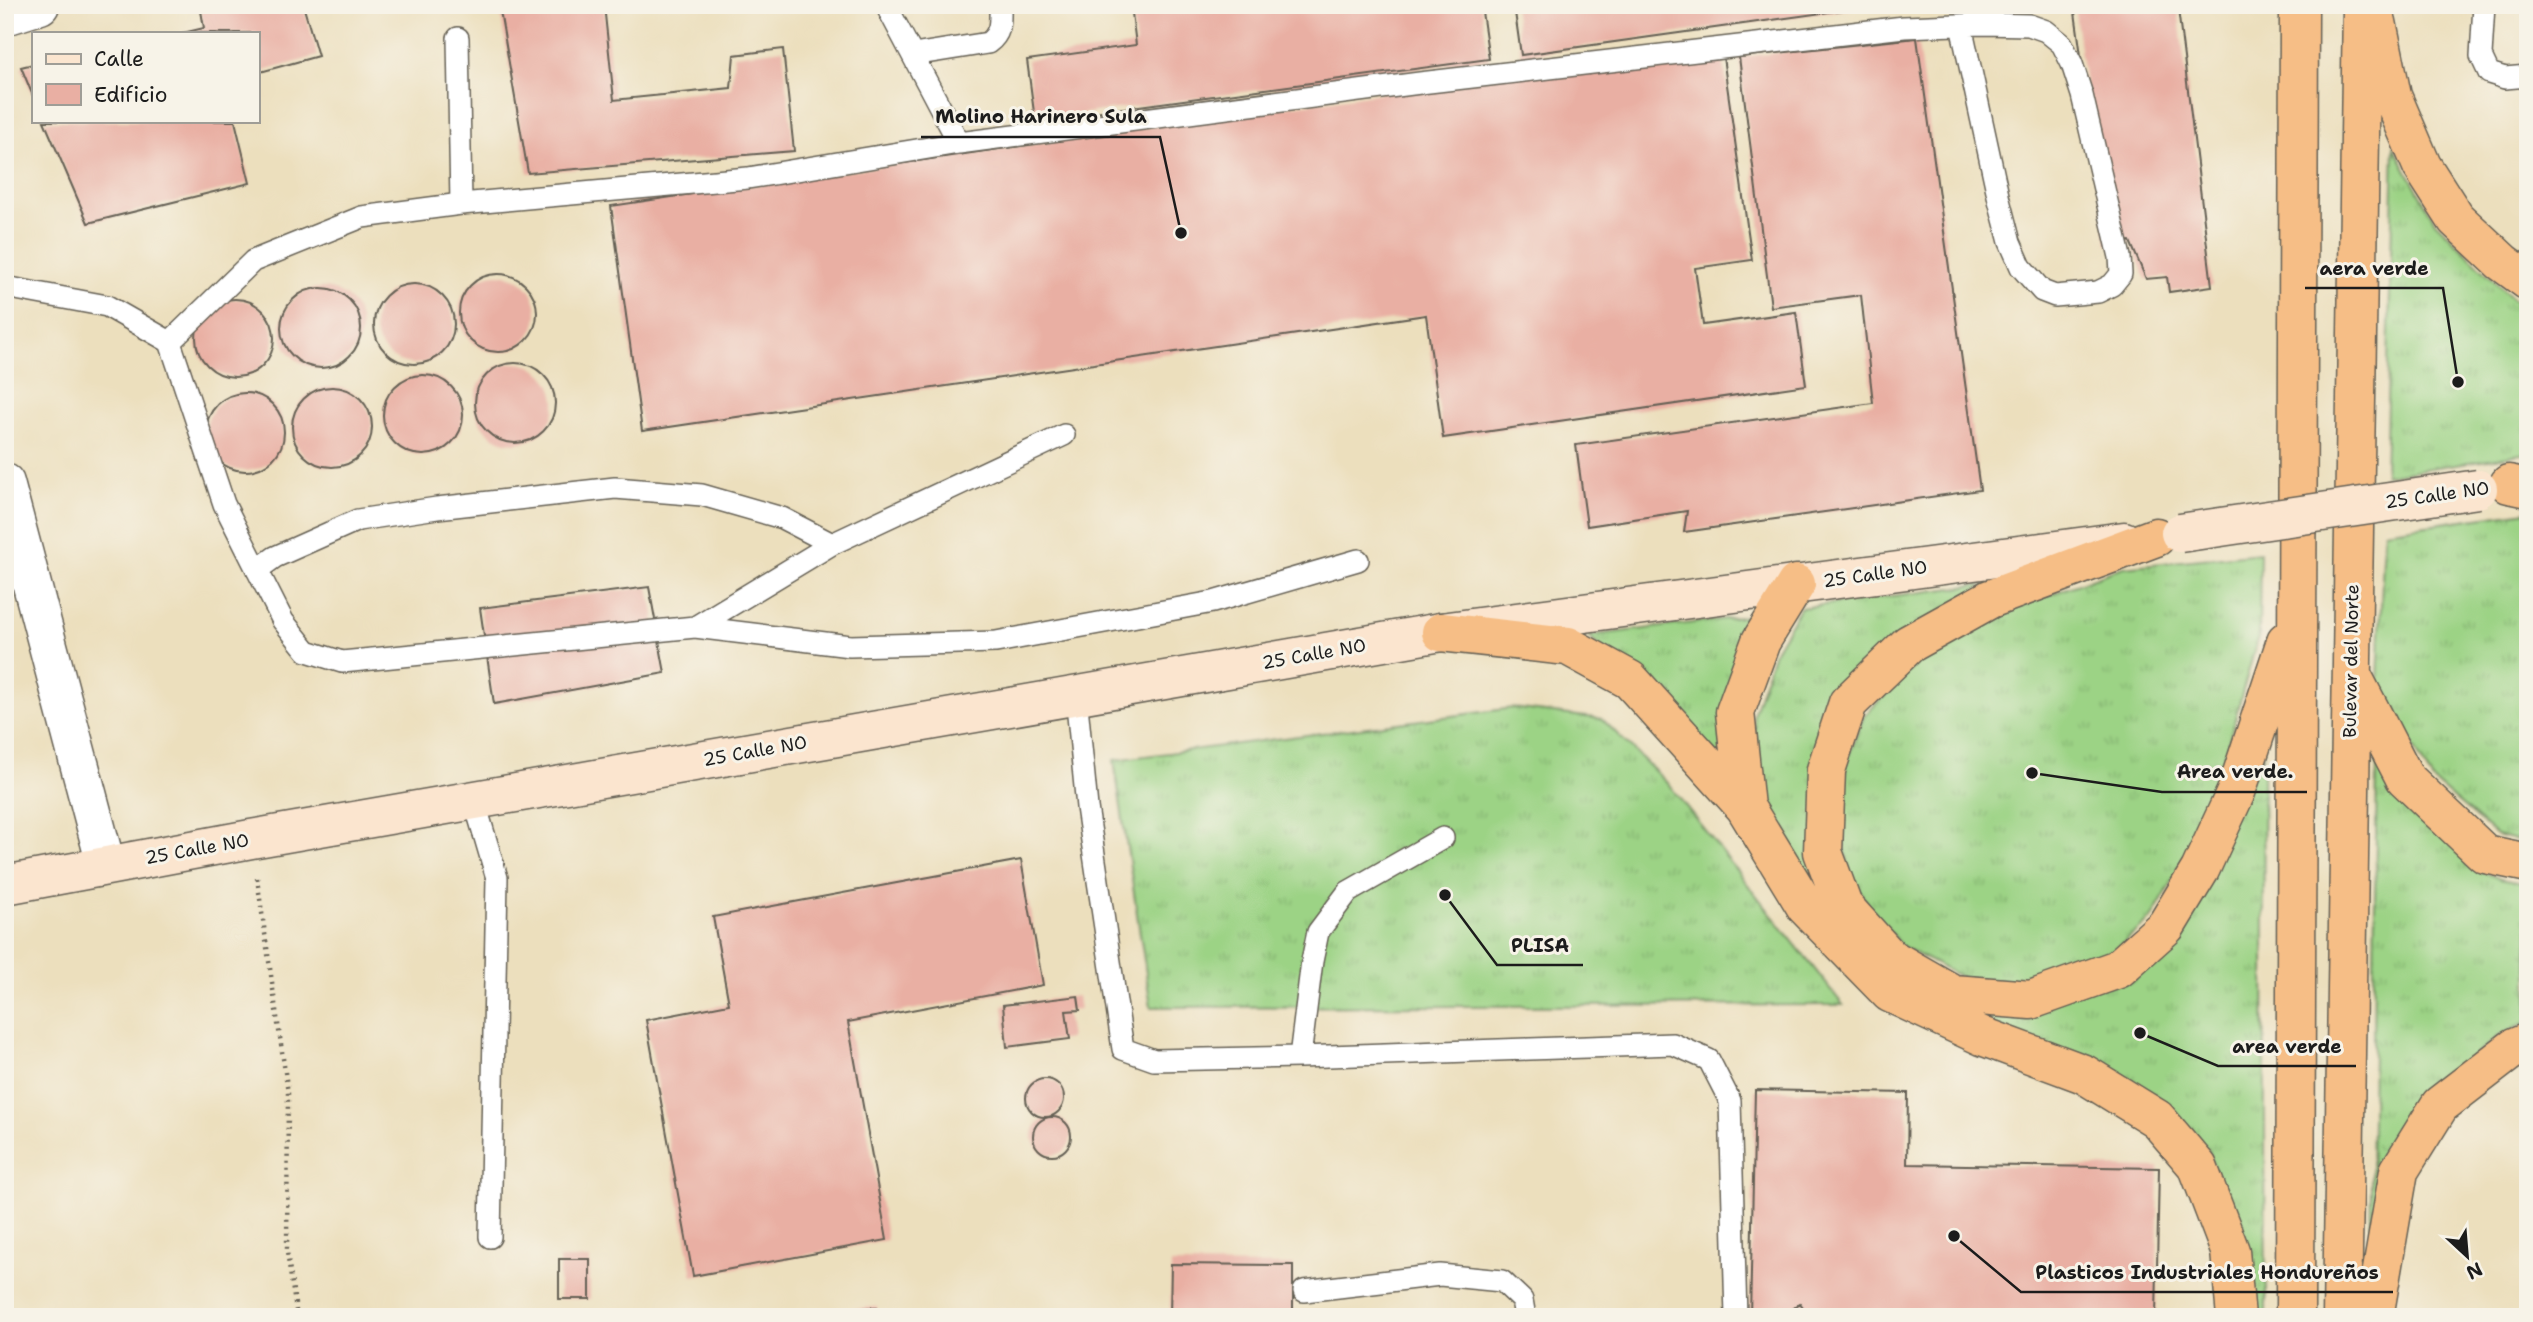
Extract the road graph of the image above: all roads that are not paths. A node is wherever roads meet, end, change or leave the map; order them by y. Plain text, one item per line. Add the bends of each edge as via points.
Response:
1 (40, 5) edge
2 (886, 5) edge
3 (1000, 5) edge
4 (2299, 5) edge
5 (2362, 5) edge
6 (2374, 5) edge
7 (2484, 5) edge
8 (5, 16) edge
9 (1961, 25) junction
10 (458, 38) dead end
11 (913, 55) junction
12 (2528, 76) edge
13 (959, 143) junction
14 (460, 204) junction
15 (2528, 281) edge
16 (5, 287) edge
17 (170, 342) junction
18 (1064, 435) dead end
19 (5, 483) edge
20 (2511, 486) edge
21 (2168, 535) junction
22 (832, 544) junction
23 (1358, 560) dead end
24 (257, 570) junction
25 (1796, 584) junction
26 (2297, 609) junction
27 (695, 627) junction
28 (1441, 632) junction
29 (2350, 672) junction
30 (1076, 695) junction
31 (474, 800) junction
32 (1745, 807) junction
33 (1443, 838) dead end
34 (2528, 863) edge
35 (106, 865) junction
36 (5, 885) edge
37 (2528, 1042) edge
38 (1300, 1057) junction
39 (490, 1237) dead end
40 (1304, 1291) dead end
41 (1525, 1317) edge
42 (1736, 1317) edge
43 (2236, 1317) edge
44 (2295, 1317) edge
45 (2342, 1317) edge
46 (2374, 1317) edge

1 - 8 street
2 - 11 lane
3 - 11 lane via 1000,30 988,43
4 - 26 highway
5 - 29 highway, Bulevar del Norte
6 - 15 highway via 2392,96 2422,166 2456,219
7 - 12 lane via 2481,56 2489,73 2505,78
9 - 9 lane via 1999,200 2021,267 2042,291 2055,296 2098,292 2112,285 2121,274 2120,257 2082,95 2062,44 2029,25
9 - 13 lane via 1904,27 1434,81
10 - 14 lane
11 - 13 lane
13 - 14 lane via 748,178
14 - 17 lane via 362,217 253,261
16 - 17 lane via 107,306
17 - 24 lane via 224,504
18 - 22 lane
19 - 35 street
20 - 21 main road, 25 Calle NO, bridge
21 - 25 main road, 25 Calle NO
21 - 26 highway via 1978,605 1909,644 1848,703 1826,769 1823,852 1843,906 1890,958 1953,994 2031,1000 2118,969 2166,926 2200,870 2236,792
22 - 24 lane via 782,518 702,495 615,488 358,520 275,557
22 - 27 lane
23 - 27 lane via 1213,602 996,642 850,646
24 - 27 lane via 283,621 307,651 342,662
25 - 28 main road, 25 Calle NO
25 - 32 highway via 1761,641 1735,712
26 - 44 highway
28 - 30 main road, 25 Calle NO
28 - 32 highway via 1567,646 1630,680
29 - 34 highway via 2405,778 2485,853
29 - 45 highway, Bulevar del Norte
30 - 31 main road, 25 Calle NO
30 - 38 lane via 1087,807 1123,1049 1154,1060
31 - 35 main road, 25 Calle NO
31 - 39 lane via 497,878
32 - 43 highway via 1806,907 1890,993 1982,1036 2084,1074 2157,1119 2198,1167 2230,1251
33 - 38 lane via 1348,892 1318,932
35 - 36 main road, 25 Calle NO
37 - 46 highway via 2440,1105 2399,1171
38 - 42 lane via 1673,1044 1709,1060 1730,1101
40 - 41 lane via 1440,1275 1502,1280 1522,1300

